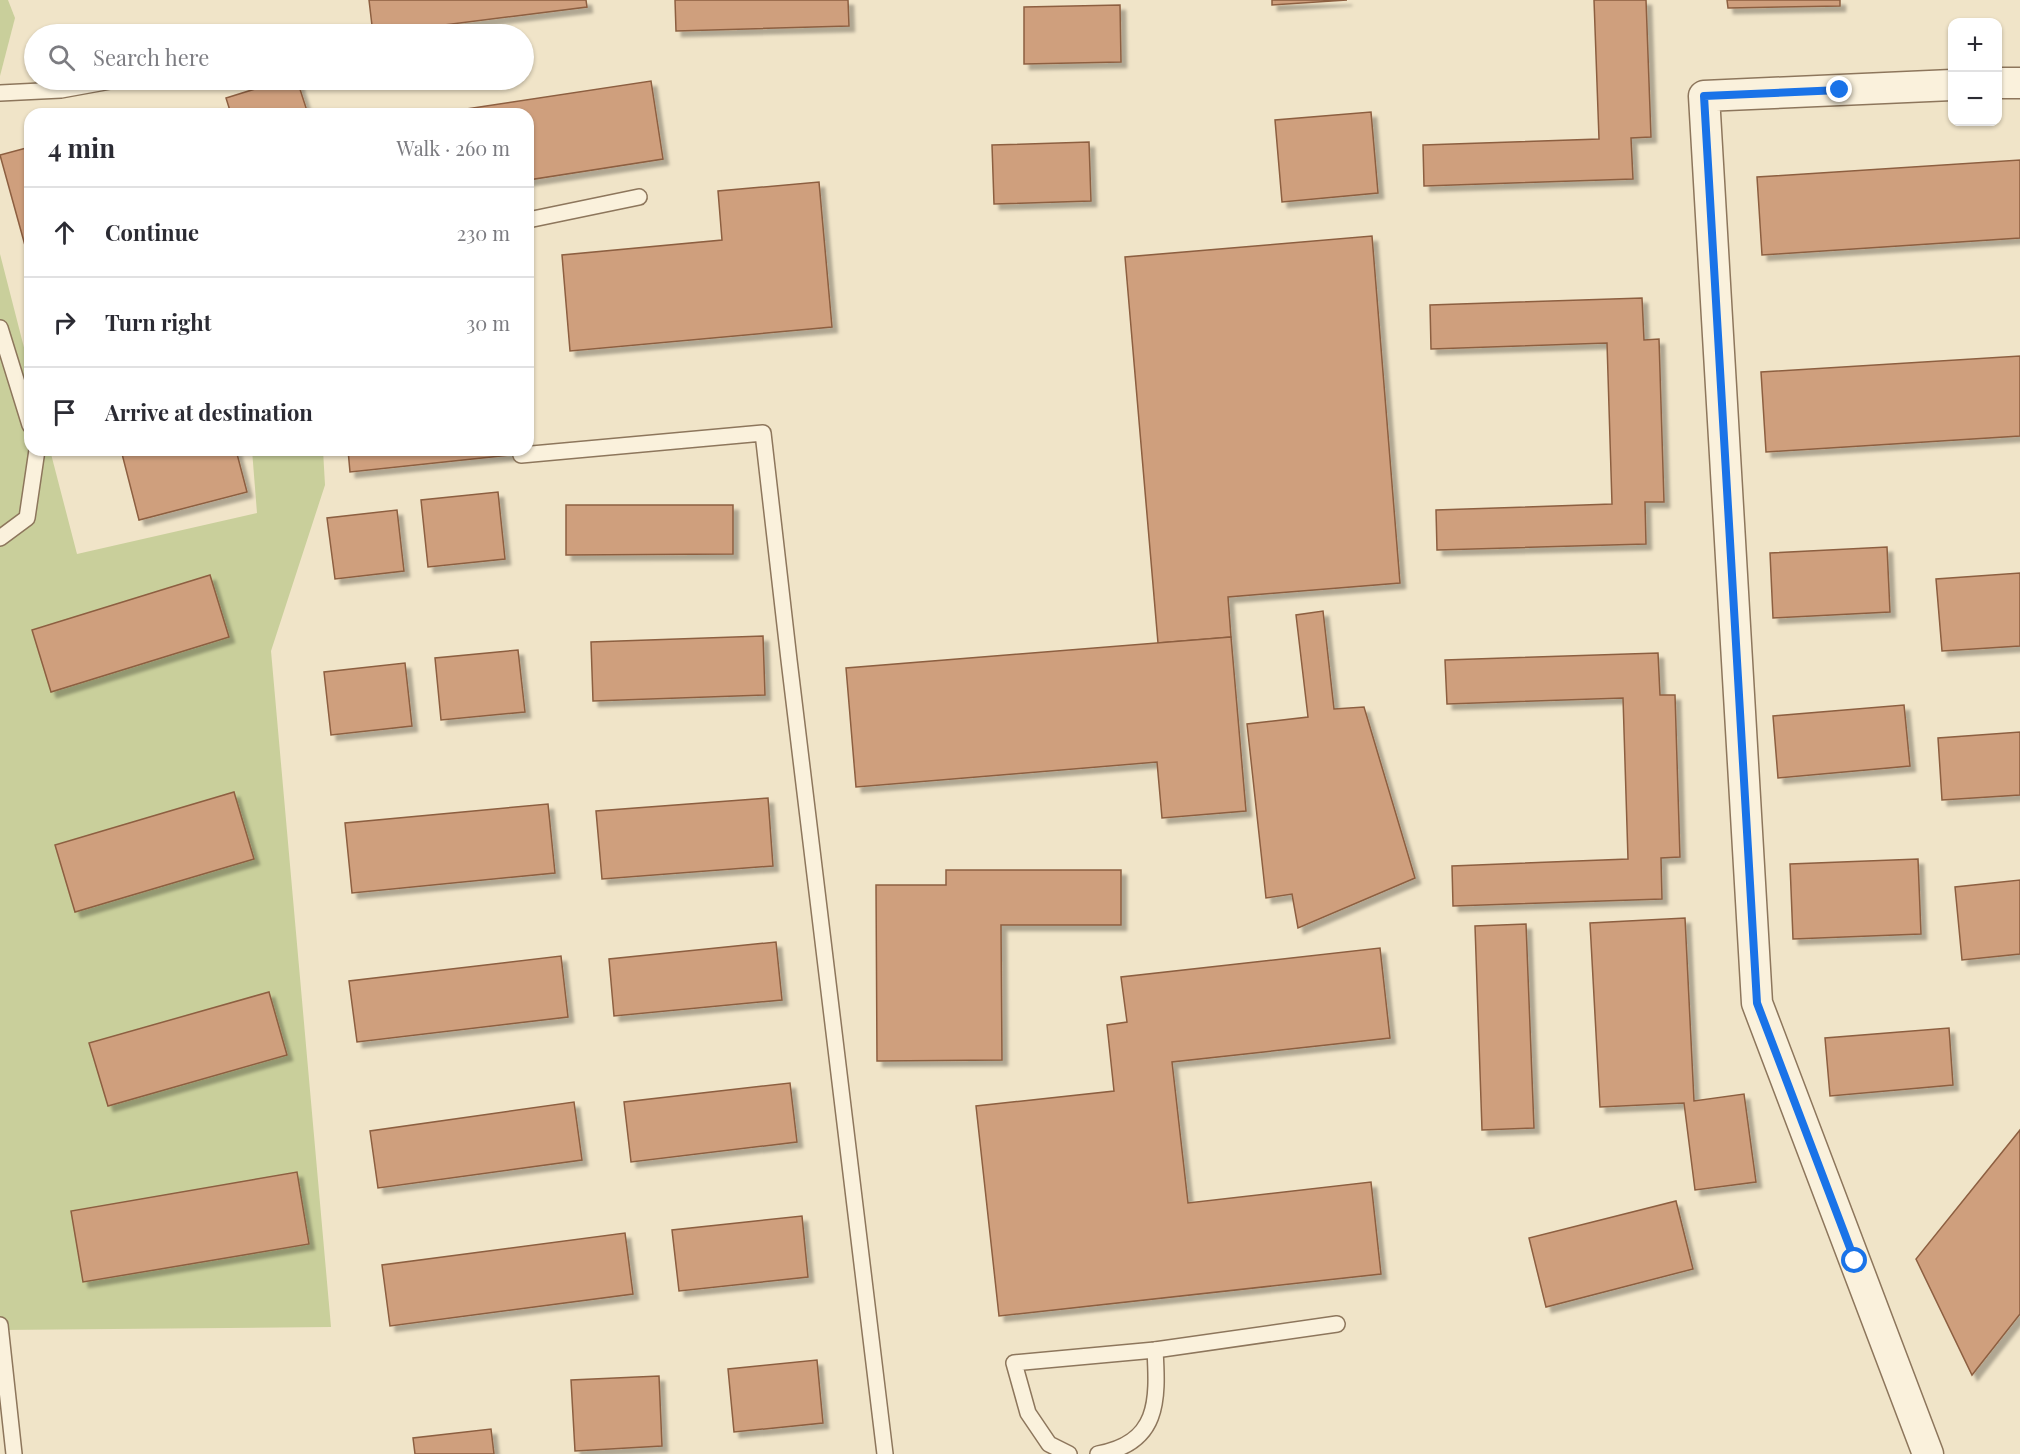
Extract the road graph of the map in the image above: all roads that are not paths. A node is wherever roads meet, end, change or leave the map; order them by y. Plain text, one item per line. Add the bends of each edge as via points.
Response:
1 (2020, 82) edge
2 (2002, 84) edge
3 (1948, 85) edge
4 (61, 90) edge
5 (0, 93) edge
6 (639, 197) dead end
7 (534, 219) edge
8 (0, 328) edge
9 (24, 406) edge
10 (534, 453) edge
11 (36, 456) edge
12 (0, 538) edge
13 (1337, 1324) dead end
14 (0, 1325) edge
15 (1155, 1350) junction
16 (14, 1454) edge
17 (885, 1454) edge
18 (1069, 1454) edge
19 (1098, 1454) edge
20 (1928, 1454) edge

1 - 2 street
3 - 20 street via 1704,96 1757,1003
4 - 5 lane
6 - 7 lane
8 - 9 lane
10 - 17 lane via 763,433
11 - 12 lane via 27,518
13 - 15 lane
14 - 16 lane
15 - 18 lane via 1014,1363 1028,1413 1049,1444
15 - 19 lane via 1158,1388 1143,1433 1118,1450

